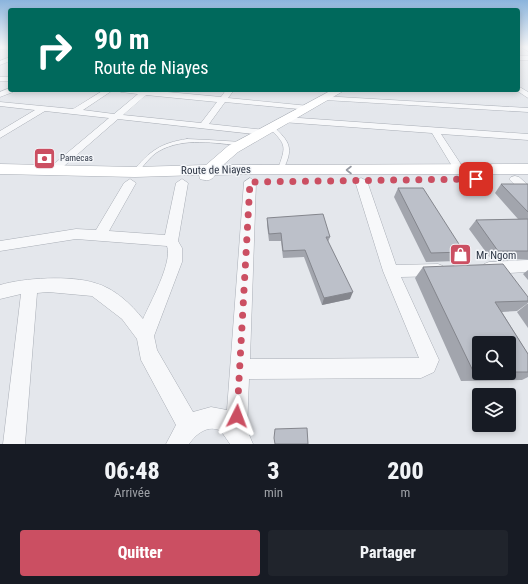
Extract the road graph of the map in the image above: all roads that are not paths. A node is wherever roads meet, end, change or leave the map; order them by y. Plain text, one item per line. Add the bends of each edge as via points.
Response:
1 (520, 90) edge
2 (106, 92) edge
3 (145, 92) joint
4 (229, 92) edge
5 (333, 92) edge
6 (323, 94) edge
7 (528, 96) edge
8 (223, 100) junction
9 (0, 104) edge
10 (308, 108) junction
11 (43, 109) junction
12 (528, 110) edge
13 (75, 112) junction
14 (116, 116) junction
15 (285, 120) junction
16 (203, 126) junction
17 (266, 130) junction
18 (435, 131) junction
19 (0, 135) edge
20 (528, 137) edge
21 (242, 144) junction
22 (0, 169) edge
23 (281, 169) junction
24 (459, 169) junction
25 (528, 169) edge
26 (52, 171) junction
27 (133, 177) junction
28 (206, 177) junction
29 (522, 179) edge
30 (0, 180) edge
31 (361, 181) junction
32 (250, 182) junction
33 (182, 183) junction
34 (528, 191) edge
35 (100, 236) junction
36 (171, 241) junction
37 (0, 246) edge
38 (528, 266) edge
39 (475, 268) edge
40 (452, 269) edge
41 (391, 271) junction
42 (30, 287) junction
43 (0, 292) edge
44 (145, 336) junction
45 (239, 369) junction
46 (183, 436) edge
47 (239, 438) edge
48 (14, 444) edge

1 - 7 street
2 - 13 street
3 - 8 street
3 - 14 street
4 - 8 street
5 - 6 main road
6 - 10 main road
6 - 12 street
8 - 10 street
8 - 16 street
9 - 11 street
10 - 15 main road
11 - 13 street
11 - 19 street
13 - 14 street
14 - 16 street
14 - 26 street
15 - 17 main road
15 - 18 street
16 - 17 street
17 - 21 main road
17 - 23 lane via 286,141 288,148
18 - 20 street
18 - 24 street
21 - 27 lane via 190,141 172,144 156,151
21 - 28 main road via 221,158
22 - 26 main road, Route de Niayes
24 -> 23 main road, Route de Niayes
23 - 28 main road, Route de Niayes
24 - 25 main road, Route de Niayes
26 - 27 main road, Route de Niayes
27 - 28 main road, Route de Niayes
27 - 30 main road, Route de Niayes
27 - 33 main road, Route de Niayes
27 - 35 street
28 - 32 main road, Route de Niayes
28 - 33 main road, Route de Niayes
29 - 31 main road, Route de Niayes
29 - 34 street
31 - 32 main road, Route de Niayes
31 - 41 street
32 - 45 street
33 - 36 street
35 - 36 street
35 - 37 street via 76,234
36 - 44 street via 175,248 174,262
38 - 39 street
40 - 41 street
41 - 45 street via 429,360 427,365 421,368
42 - 43 street
42 - 44 street via 48,285 93,289 128,313
42 - 48 street
44 - 46 street via 148,353
45 - 47 street
46 - 47 street via 201,419 214,417 227,421

